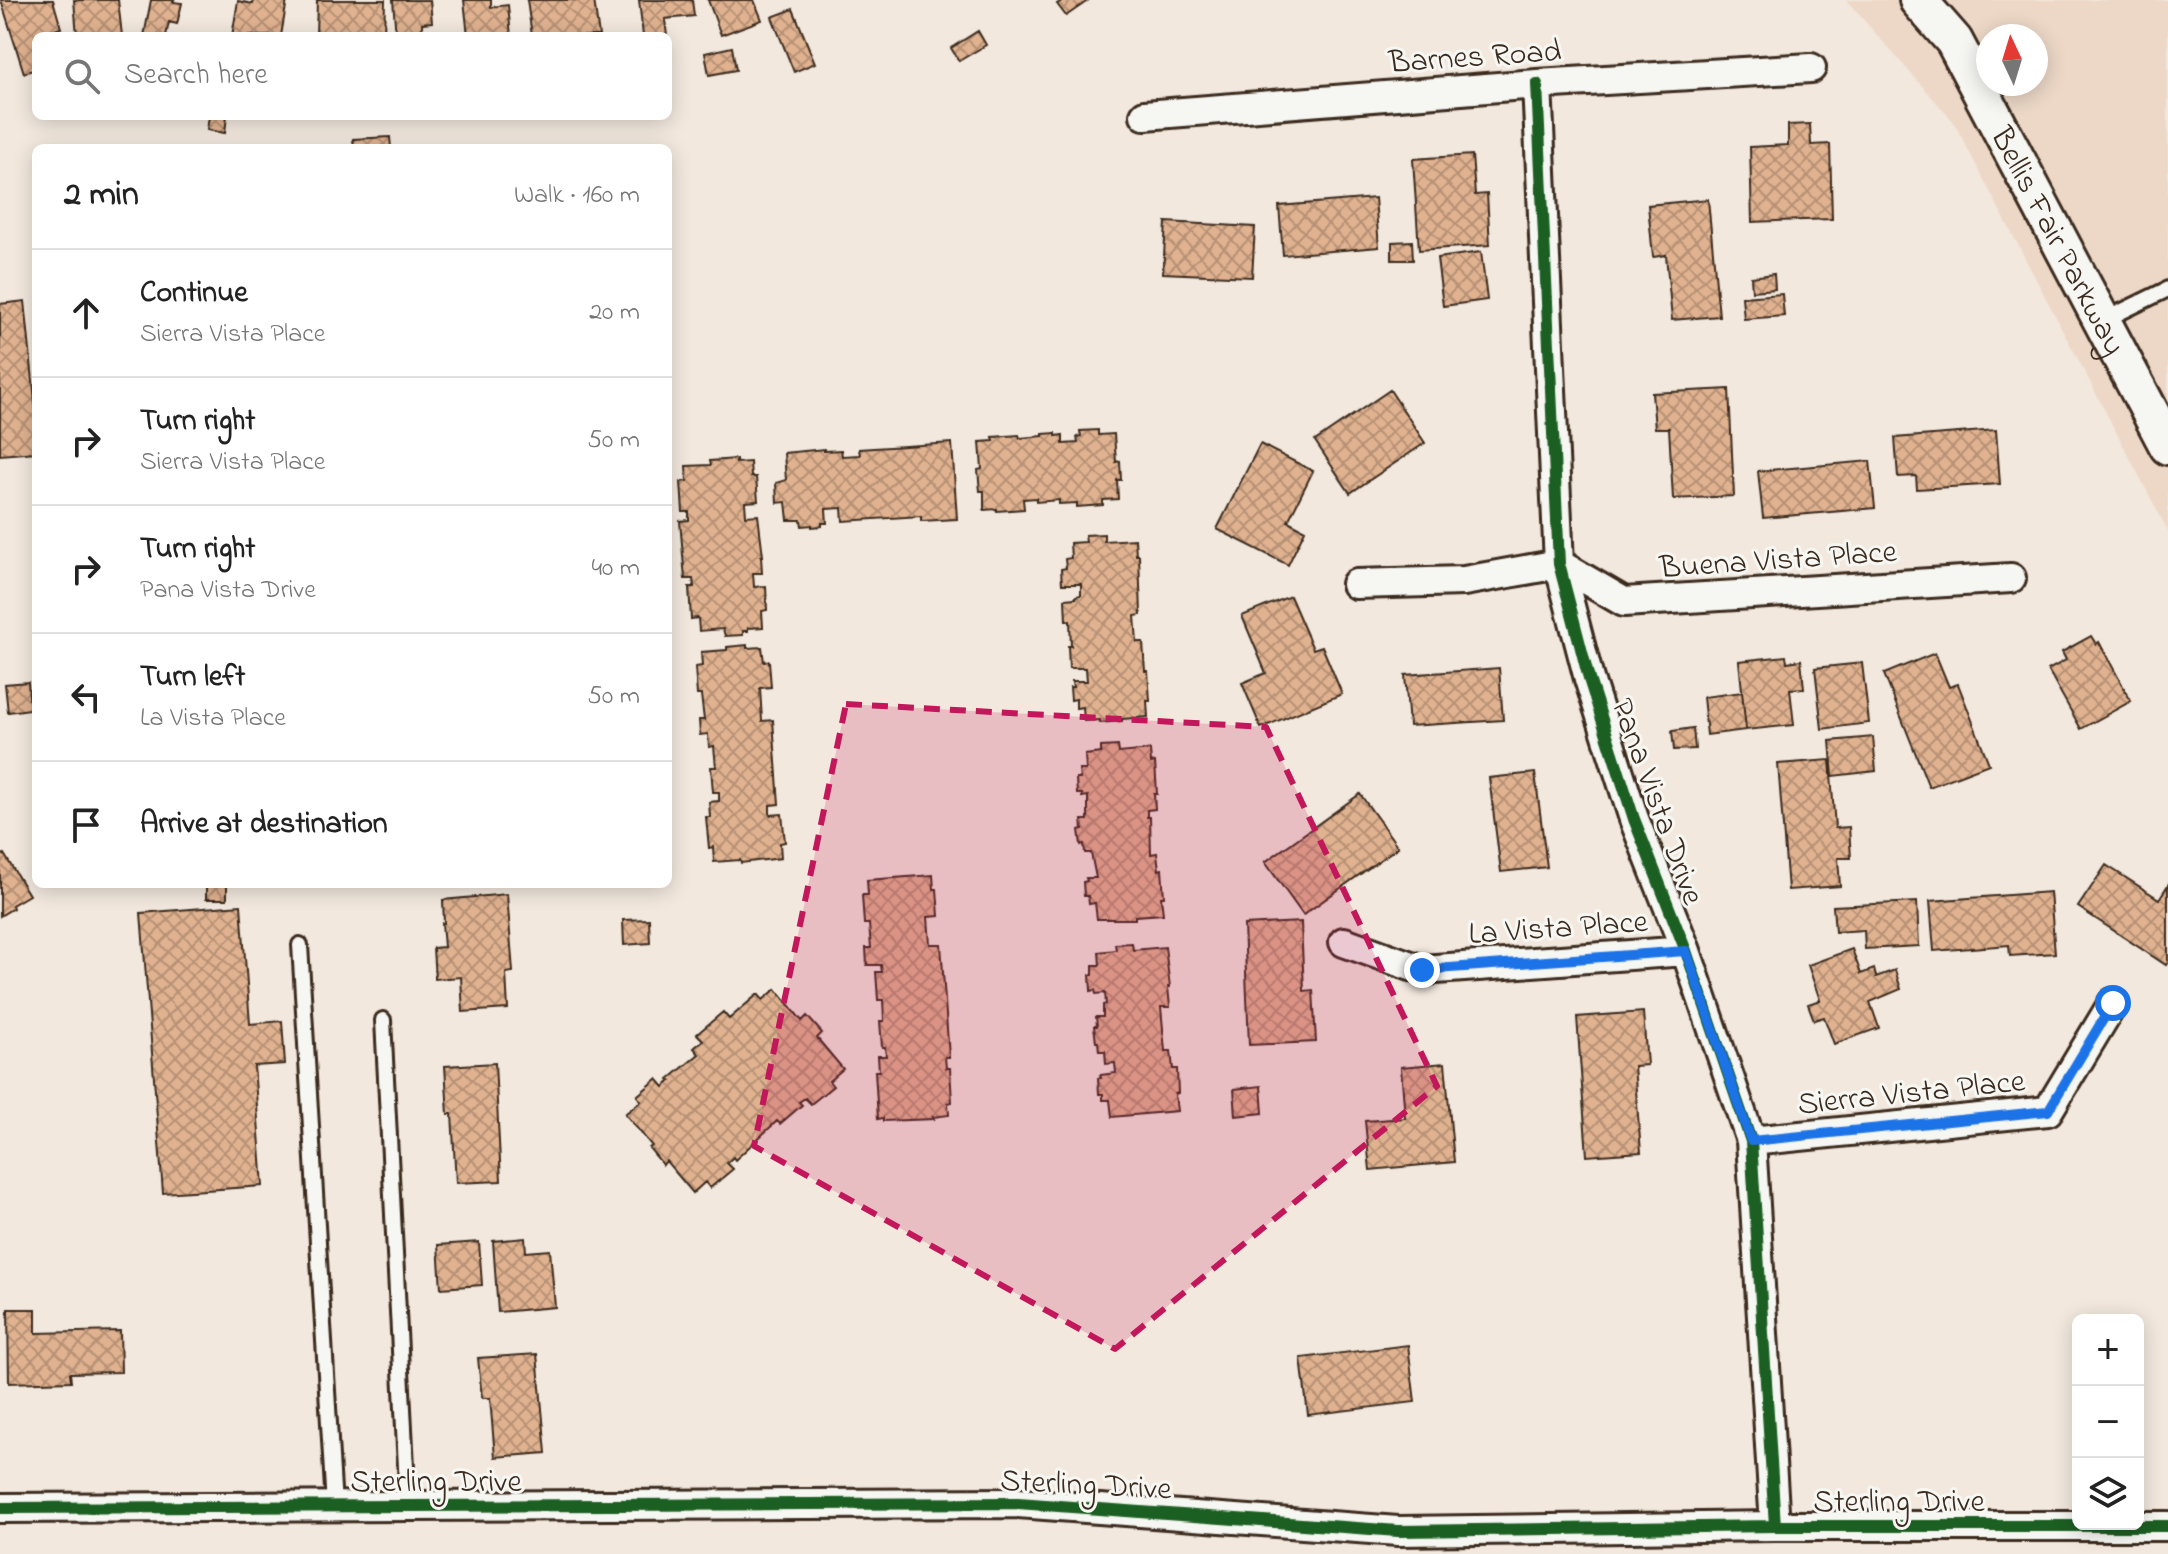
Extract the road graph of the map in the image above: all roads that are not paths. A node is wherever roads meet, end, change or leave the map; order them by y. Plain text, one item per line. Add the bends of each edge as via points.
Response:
1 (1918, 0) edge
2 (1811, 68) dead end
3 (1537, 84) junction
4 (1145, 115) dead end
5 (2168, 289) edge
6 (2103, 321) junction
7 (2168, 446) edge
8 (1559, 564) junction
9 (2011, 578) dead end
10 (1356, 584) dead end
11 (1344, 942) dead end
12 (300, 945) dead end
13 (1686, 951) junction
14 (2113, 1003) dead end
15 (383, 1020) dead end
16 (1751, 1141) junction
17 (334, 1506) junction
18 (408, 1506) junction
19 (0, 1508) edge
20 (1775, 1526) junction
21 (2168, 1526) edge

1 - 6 street, Bellis Fair Parkway via 1954,41
2 - 3 street, Barnes Road
3 - 4 street, Barnes Road
3 - 8 street, Pana Vista Drive
5 - 6 lane
6 - 7 street, Bellis Fair Parkway
8 - 9 street, Buena Vista Place via 1624,602
8 - 10 street via 1464,581
8 - 13 street, Pana Vista Drive via 1634,819
11 - 13 street, La Vista Place via 1422,970
12 - 17 lane
13 - 16 street, Pana Vista Drive
14 - 16 street, Sierra Vista Place via 2048,1111
15 - 18 lane
16 - 20 street, Pana Vista Drive
17 - 18 street, Sterling Drive
17 - 19 street, Sterling Drive
18 - 20 street, Sterling Drive via 1018,1503 1398,1531
20 - 21 street, Sterling Drive

